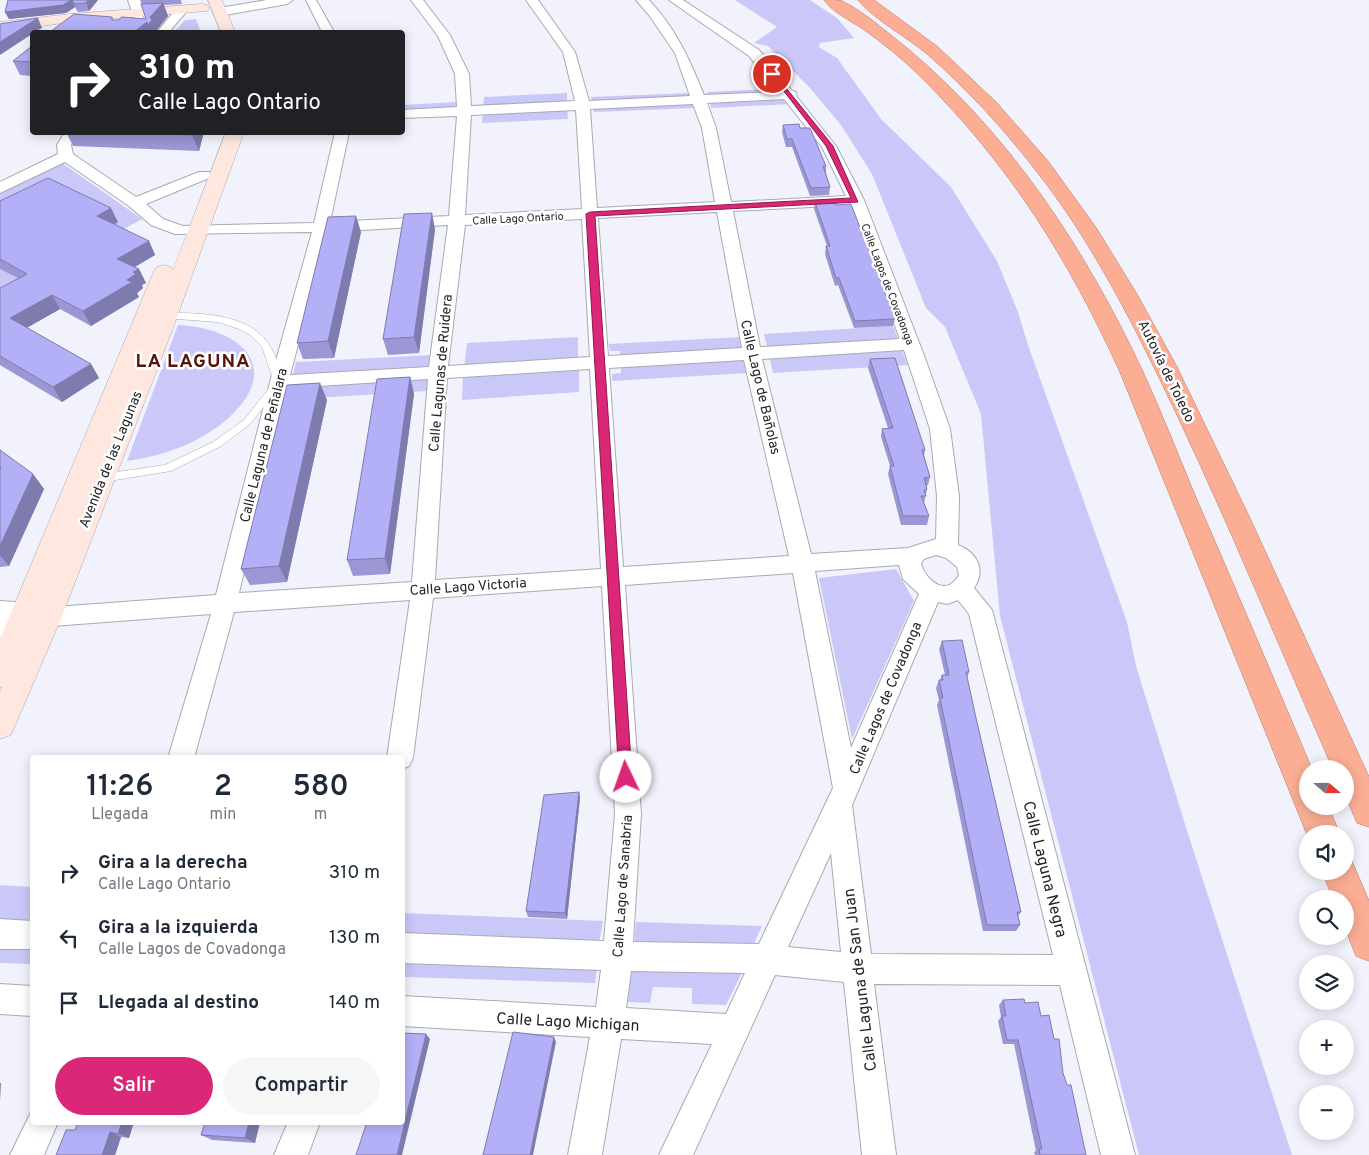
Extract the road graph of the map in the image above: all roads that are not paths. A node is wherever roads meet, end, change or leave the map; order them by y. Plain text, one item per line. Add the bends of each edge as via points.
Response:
1 (134, 0) edge
2 (287, 0) edge
3 (312, 0) edge
4 (417, 0) edge
5 (532, 0) edge
6 (642, 0) edge
7 (675, 0) edge
8 (831, 0) edge
9 (865, 0) edge
10 (209, 5) edge
11 (181, 11) junction
12 (135, 18) junction
13 (0, 28) edge
14 (165, 30) edge
15 (212, 30) edge
16 (227, 30) edge
17 (327, 30) edge
18 (791, 96) junction
19 (700, 100) junction
20 (583, 105) junction
21 (464, 110) junction
22 (405, 114) edge
23 (70, 135) edge
24 (219, 135) edge
25 (234, 135) edge
26 (341, 135) edge
27 (66, 156) junction
28 (204, 175) junction
29 (0, 188) edge
30 (856, 200) junction
31 (135, 203) junction
32 (724, 207) junction
33 (590, 214) junction
34 (457, 221) junction
35 (320, 227) junction
36 (190, 232) junction
37 (166, 316) junction
38 (911, 344) junction
39 (752, 355) junction
40 (599, 363) junction
41 (438, 373) junction
42 (279, 382) junction
43 (90, 479) junction
44 (947, 549) junction
45 (912, 556) junction
46 (802, 563) junction
47 (613, 576) junction
48 (423, 589) junction
49 (962, 590) junction
50 (931, 592) junction
51 (225, 604) junction
52 (18, 618) edge
53 (0, 675) edge
54 (0, 726) edge
55 (182, 755) edge
56 (400, 755) edge
57 (1299, 774) edge
58 (842, 796) junction
59 (1369, 812) edge
60 (1343, 880) edge
61 (0, 934) edge
62 (30, 935) edge
63 (1369, 943) edge
64 (405, 948) edge
65 (618, 956) junction
66 (767, 959) junction
67 (857, 969) junction
68 (1071, 970) junction
69 (0, 999) edge
70 (30, 1001) edge
71 (405, 1011) edge
72 (610, 1024) junction
73 (734, 1030) junction
74 (41, 1125) edge
75 (303, 1125) edge
76 (27, 1155) edge
77 (291, 1155) edge
78 (585, 1155) edge
79 (676, 1155) edge
80 (879, 1155) edge
81 (1118, 1155) edge

1 - 12 street
2 - 10 street
3 - 17 street
4 - 21 street, Calle Lagunas de Ruidera via 444,36 462,74
5 - 20 street, Calle Lago de Sanabria via 569,52
6 - 19 street, Calle Lago de Bañolas via 681,53
7 - 18 street, Calle Lagos de Covadonga via 754,53
8 - 57 highway via 914,61 984,130 1015,168 1055,228 1124,355
9 - 59 highway, Autovía de Toledo via 944,58 969,82 1036,156 1083,218 1140,316 1190,416
10 - 11 main road
10 - 15 main road
10 - 16 main road
11 - 12 main road
11 - 14 street
12 - 13 main road via 70,18
18 - 19 street
18 - 30 street, Calle Lagos de Covadonga via 829,146
19 - 20 street
19 - 32 street, Calle Lago de Bañolas via 709,128
20 - 21 street
20 - 33 street, Calle Lago de Sanabria
21 - 22 street
21 - 34 street, Calle Lagunas de Ruidera
23 - 27 street via 64,145
24 - 28 main road, Avenida de las Lagunas
25 - 36 main road, Avenida de las Lagunas
26 - 35 street, Calle Laguna de Peñalara
27 - 29 street
27 - 31 street
28 - 31 street
28 - 36 main road, Avenida de las Lagunas
30 - 32 street, Calle Lago Ontario
30 - 38 street, Calle Lagos de Covadonga
31 - 36 street via 157,222
32 - 33 street, Calle Lago Ontario
32 - 39 street, Calle Lago de Bañolas
33 - 34 street, Calle Lago Ontario
33 - 40 street, Calle Lago de Sanabria
34 - 35 street, Calle Lago Ontario
34 - 41 street, Calle Lagunas de Ruidera
35 - 36 street, Calle Lago Ontario
35 - 42 street, Calle Laguna de Peñalara
36 - 37 main road, Avenida de las Lagunas
36 - 43 main road, Avenida de las Lagunas
37 - 42 lane via 219,320 253,333 271,356
37 - 43 main road, Avenida de las Lagunas
38 - 39 street
38 - 44 street, Calle Lagos de Covadonga via 943,442 948,496
39 - 40 street
39 - 46 street, Calle Lago de Bañolas
40 - 41 street
40 - 47 street, Calle Lago de Sanabria
41 - 42 street
41 - 48 street, Calle Lagunas de Ruidera
42 - 43 lane via 247,422 217,444 167,468
42 - 51 street, Calle Laguna de Peñalara
43 - 52 main road, Avenida de las Lagunas
44 - 45 street via 926,548
44 - 49 street via 961,556 970,572 968,584
45 - 46 street, Calle Lago Victoria
45 - 50 street via 909,564 914,580
46 - 47 street, Calle Lago Victoria
46 - 58 street, Calle Lago de Bañolas
47 - 48 street, Calle Lago Victoria
47 - 65 street, Calle Lago de Sanabria via 628,814
48 - 51 street, Calle Lago Victoria
48 - 56 street, Calle Lagunas de Ruidera
49 - 50 street
49 - 68 street, Calle Laguna Negra via 980,610
50 - 58 street, Calle Lagos de Covadonga
51 - 52 street, Calle Lago Victoria
51 - 55 street, Calle Laguna de Peñalara
52 - 53 main road, Avenida de las Lagunas
52 - 54 main road, Avenida de las Lagunas
58 - 66 street
58 - 67 street, Calle Laguna de San Juan
60 - 63 highway
61 - 62 street
64 - 65 street
65 - 66 street
65 - 72 street, Calle Lago de Sanabria
66 - 67 street
66 - 73 street
67 - 68 street
67 - 80 street, Calle Laguna de San Juan
68 - 81 street, Calle Laguna Negra
69 - 70 street
71 - 72 street, Calle Lago Michigan
72 - 73 street, Calle Lago Michigan
72 - 78 street, Calle Lago de Sanabria
73 - 79 street
74 - 76 street
75 - 77 street

